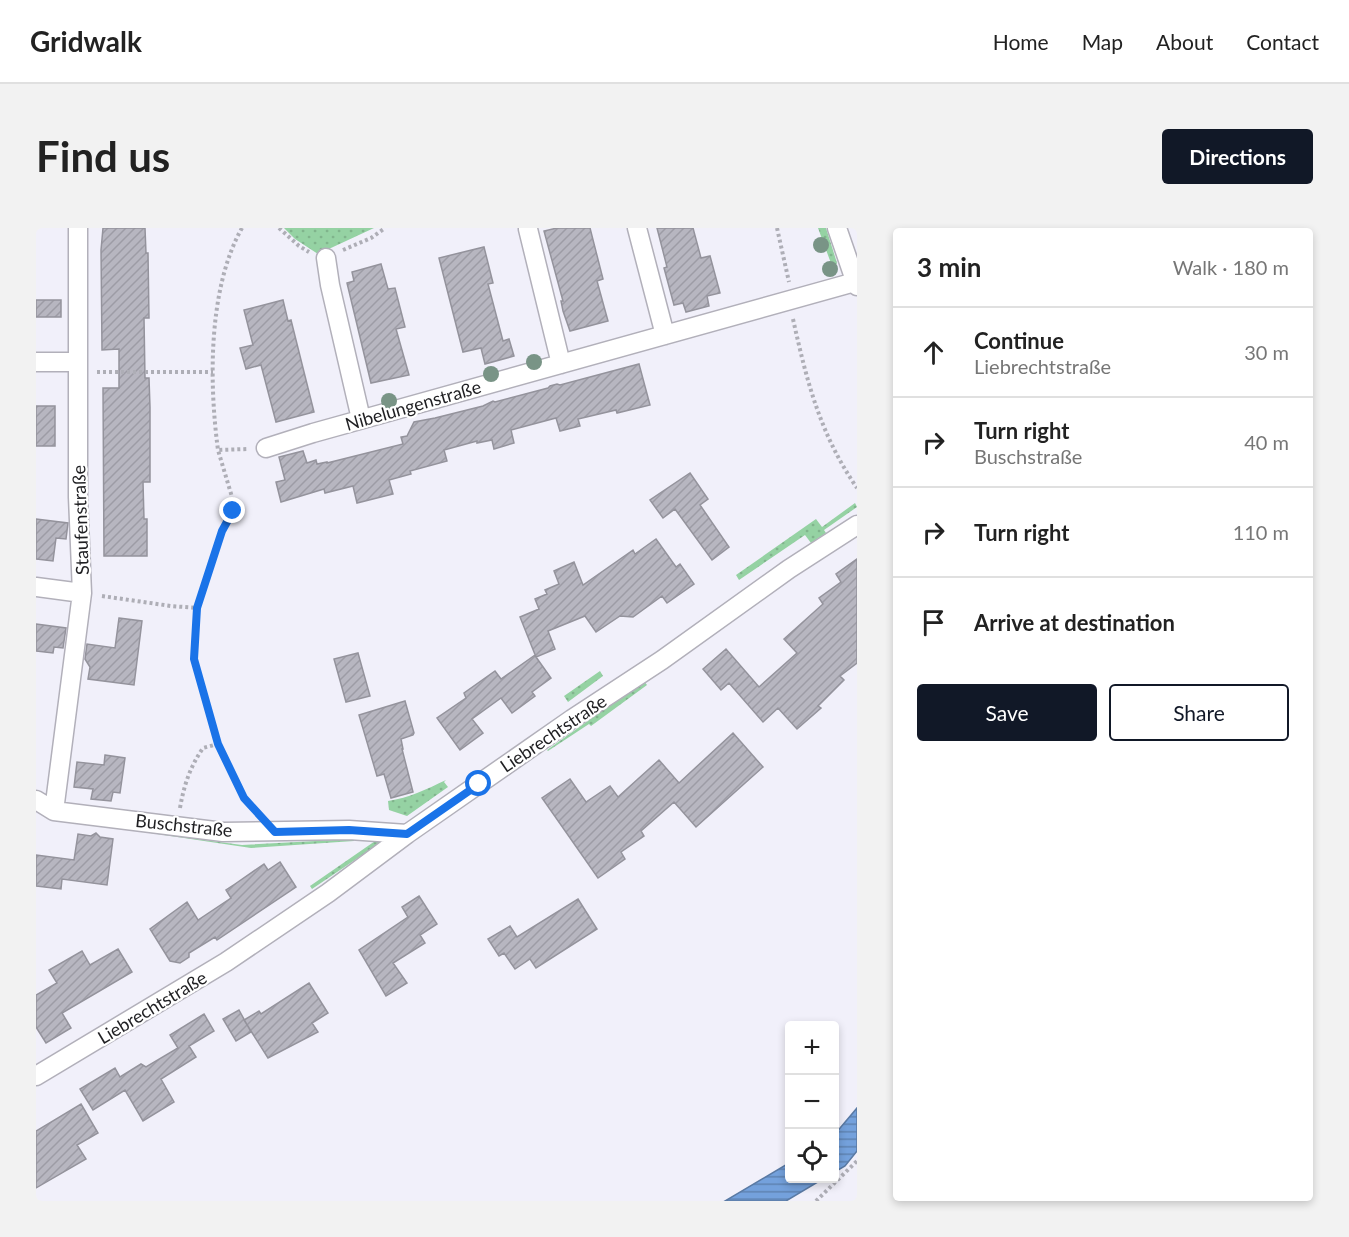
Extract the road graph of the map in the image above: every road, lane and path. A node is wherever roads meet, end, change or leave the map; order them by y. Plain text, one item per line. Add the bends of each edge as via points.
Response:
1 (78, 228) edge
2 (242, 228) edge
3 (637, 228) edge
4 (777, 228) edge
5 (837, 228) edge
6 (528, 230) dead end
7 (326, 258) dead end
8 (856, 284) edge
9 (789, 301) junction
10 (665, 335) junction
11 (36, 362) edge
12 (561, 364) junction
13 (78, 367) junction
14 (213, 372) junction
15 (361, 419) junction
16 (266, 448) joint
17 (218, 450) junction
18 (857, 488) edge
19 (857, 525) edge
20 (36, 587) edge
21 (82, 593) junction
22 (197, 608) junction
23 (218, 744) junction
24 (36, 800) edge
25 (54, 811) junction
26 (178, 825) junction
27 (275, 832) junction
28 (407, 834) junction
29 (36, 1076) edge
30 (857, 1161) edge
31 (816, 1201) edge

1 - 13 street, Staufenstraße
2 - 14 path via 226,264 220,290
3 - 10 street
4 - 9 path via 789,282
5 - 8 street
6 - 12 street
7 - 15 street
8 - 9 street, Nibelungenstraße
9 - 10 street, Nibelungenstraße
9 - 18 path via 812,396 829,440
10 - 12 street, Nibelungenstraße
11 - 13 street
12 - 15 street, Nibelungenstraße
13 - 14 path
13 - 21 street, Staufenstraße
14 - 17 path
15 - 16 street, Nibelungenstraße
16 - 17 path
17 - 22 path via 233,511 222,531
19 - 28 street, Liebrechtstraße
20 - 21 street
21 - 22 path
21 - 25 street, Staufenstraße
22 - 23 path via 194,659
23 - 26 path via 203,748 191,766
23 - 27 path via 244,798
24 - 25 street, Buschstraße
25 - 26 street, Buschstraße
26 - 27 street, Buschstraße via 223,832
27 - 28 street, Buschstraße via 349,830
28 - 29 street, Liebrechtstraße via 226,962
30 - 31 path

